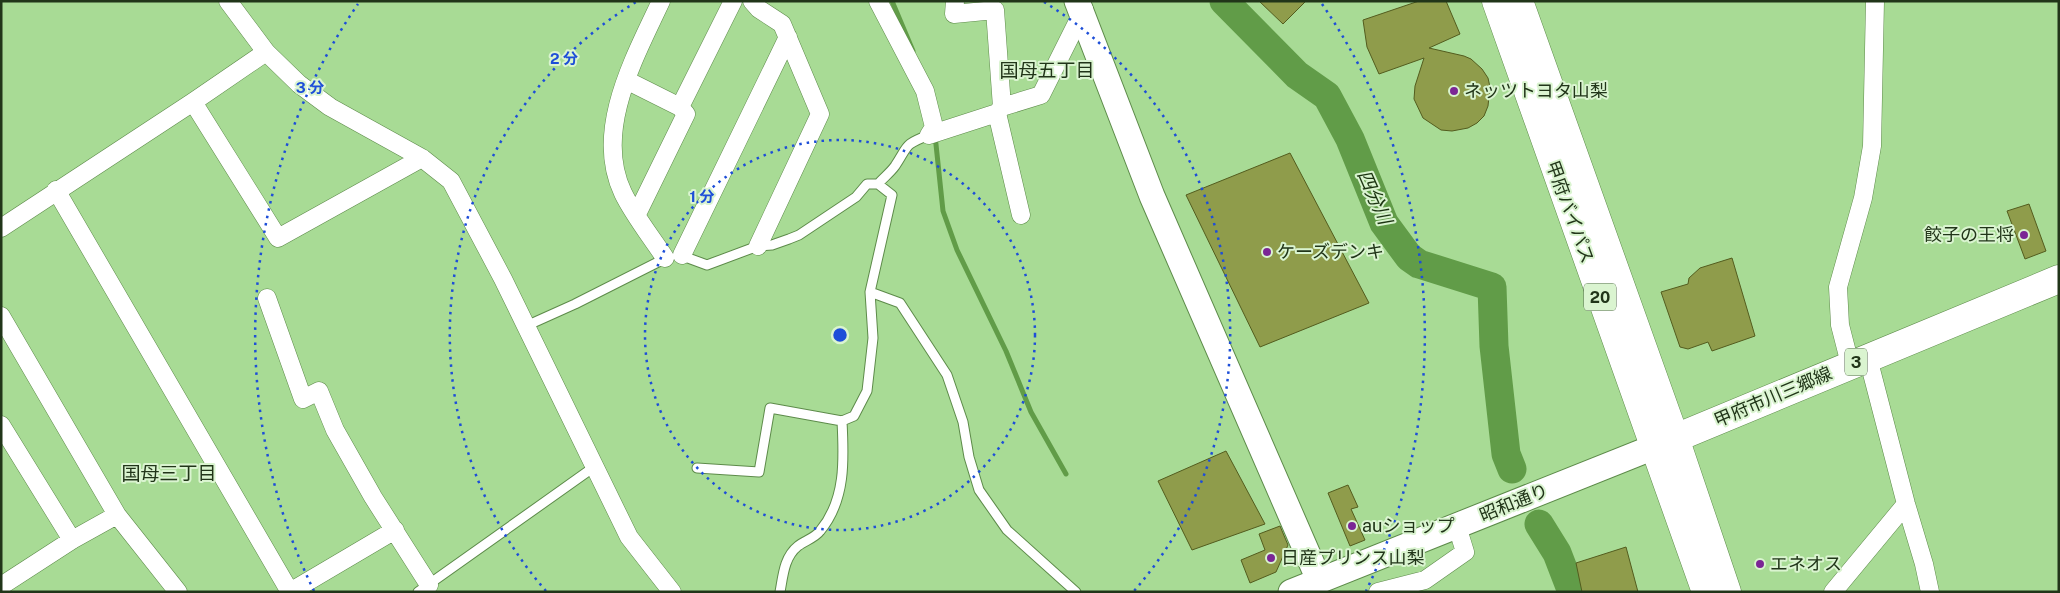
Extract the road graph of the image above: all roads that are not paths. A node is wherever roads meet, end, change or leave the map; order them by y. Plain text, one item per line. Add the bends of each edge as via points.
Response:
1 (228, 1) edge
2 (661, 1) edge
3 (733, 1) edge
4 (752, 1) edge
5 (878, 1) edge
6 (955, 1) edge
7 (1480, 1) edge
8 (1496, 1) edge
9 (1519, 1) edge
10 (1531, 1) edge
11 (1875, 1) edge
12 (1082, 6) edge
13 (788, 37) junction
14 (266, 52) junction
15 (1529, 65) junction
16 (626, 80) junction
17 (193, 102) junction
18 (680, 107) junction
19 (999, 110) junction
20 (929, 135) junction
21 (422, 158) junction
22 (878, 184) junction
23 (56, 190) junction
24 (637, 214) junction
25 (1021, 215) dead end
26 (1, 228) edge
27 (758, 246) junction
28 (674, 256) junction
29 (2059, 279) edge
30 (870, 292) junction
31 (268, 298) dead end
32 (1, 316) edge
33 (526, 326) junction
34 (1859, 361) junction
35 (842, 420) junction
36 (1, 425) edge
37 (1664, 442) junction
38 (594, 467) junction
39 (697, 468) dead end
40 (1906, 504) junction
41 (117, 514) junction
42 (1457, 526) junction
43 (395, 530) junction
44 (72, 540) junction
45 (1, 586) edge
46 (1325, 586) edge
47 (1425, 586) edge
48 (424, 588) edge
49 (178, 592) edge
50 (290, 592) edge
51 (672, 592) edge
52 (780, 592) edge
53 (1076, 592) edge
54 (1291, 592) edge
55 (1378, 592) edge
56 (1706, 592) edge
57 (1727, 592) edge
58 (1833, 592) edge
59 (1930, 592) edge

1 - 14 street
2 - 16 street
3 - 18 street
4 - 13 street via 782,24
5 - 20 street via 926,91 934,128
6 - 19 street via 954,14 995,10
7 - 15 main road
8 - 15 main road, 甲府バイパス / 20
9 - 15 main road, 甲府バイパス / 20
10 - 15 main road
11 - 34 street via 1872,146 1863,198 1838,287 1840,325
12 - 19 street via 1042,95
12 - 46 street via 1156,205
13 - 27 street via 820,114
13 - 28 street
14 - 17 street
14 - 21 street via 299,84 330,107
15 - 37 main road, 甲府バイパス / 20
16 - 18 street
16 - 24 street via 617,109 612,156 623,192
17 - 21 street via 278,238
17 - 23 street
18 - 24 street via 686,114
19 - 20 street
19 - 25 street
20 - 22 lane via 905,148 894,168
21 - 33 street via 451,181
22 - 27 lane via 868,184 856,197 799,235 772,245
22 - 30 lane via 892,195
23 - 26 street
23 - 50 street
24 - 28 street
27 - 28 lane via 706,264
28 - 33 lane
29 - 34 main road, 甲府市川三郷線 / 3
30 - 35 lane via 872,338 867,391 854,416
30 - 53 lane via 900,303 946,375 963,422 969,457 980,490 1007,530
31 - 43 street via 303,398 319,391 335,430
32 - 41 street
33 - 38 street
34 - 37 main road, 甲府市川三郷線 / 3
34 - 40 street
35 - 39 lane via 770,408 759,472
35 - 52 lane via 844,462 836,507 819,533 797,546 788,558
36 - 44 street
37 - 42 street, 昭和通り
37 - 56 main road, 甲府バイパス / 20
37 - 57 main road, 甲府バイパス / 20
38 - 48 lane
38 - 51 street via 628,537
40 - 58 street
40 - 59 street
41 - 44 street
41 - 49 street
42 - 46 street, 昭和通り
42 - 47 street via 1465,552
43 - 48 street
43 - 50 street
44 - 45 street
46 - 54 street, 昭和通り
47 - 55 street

